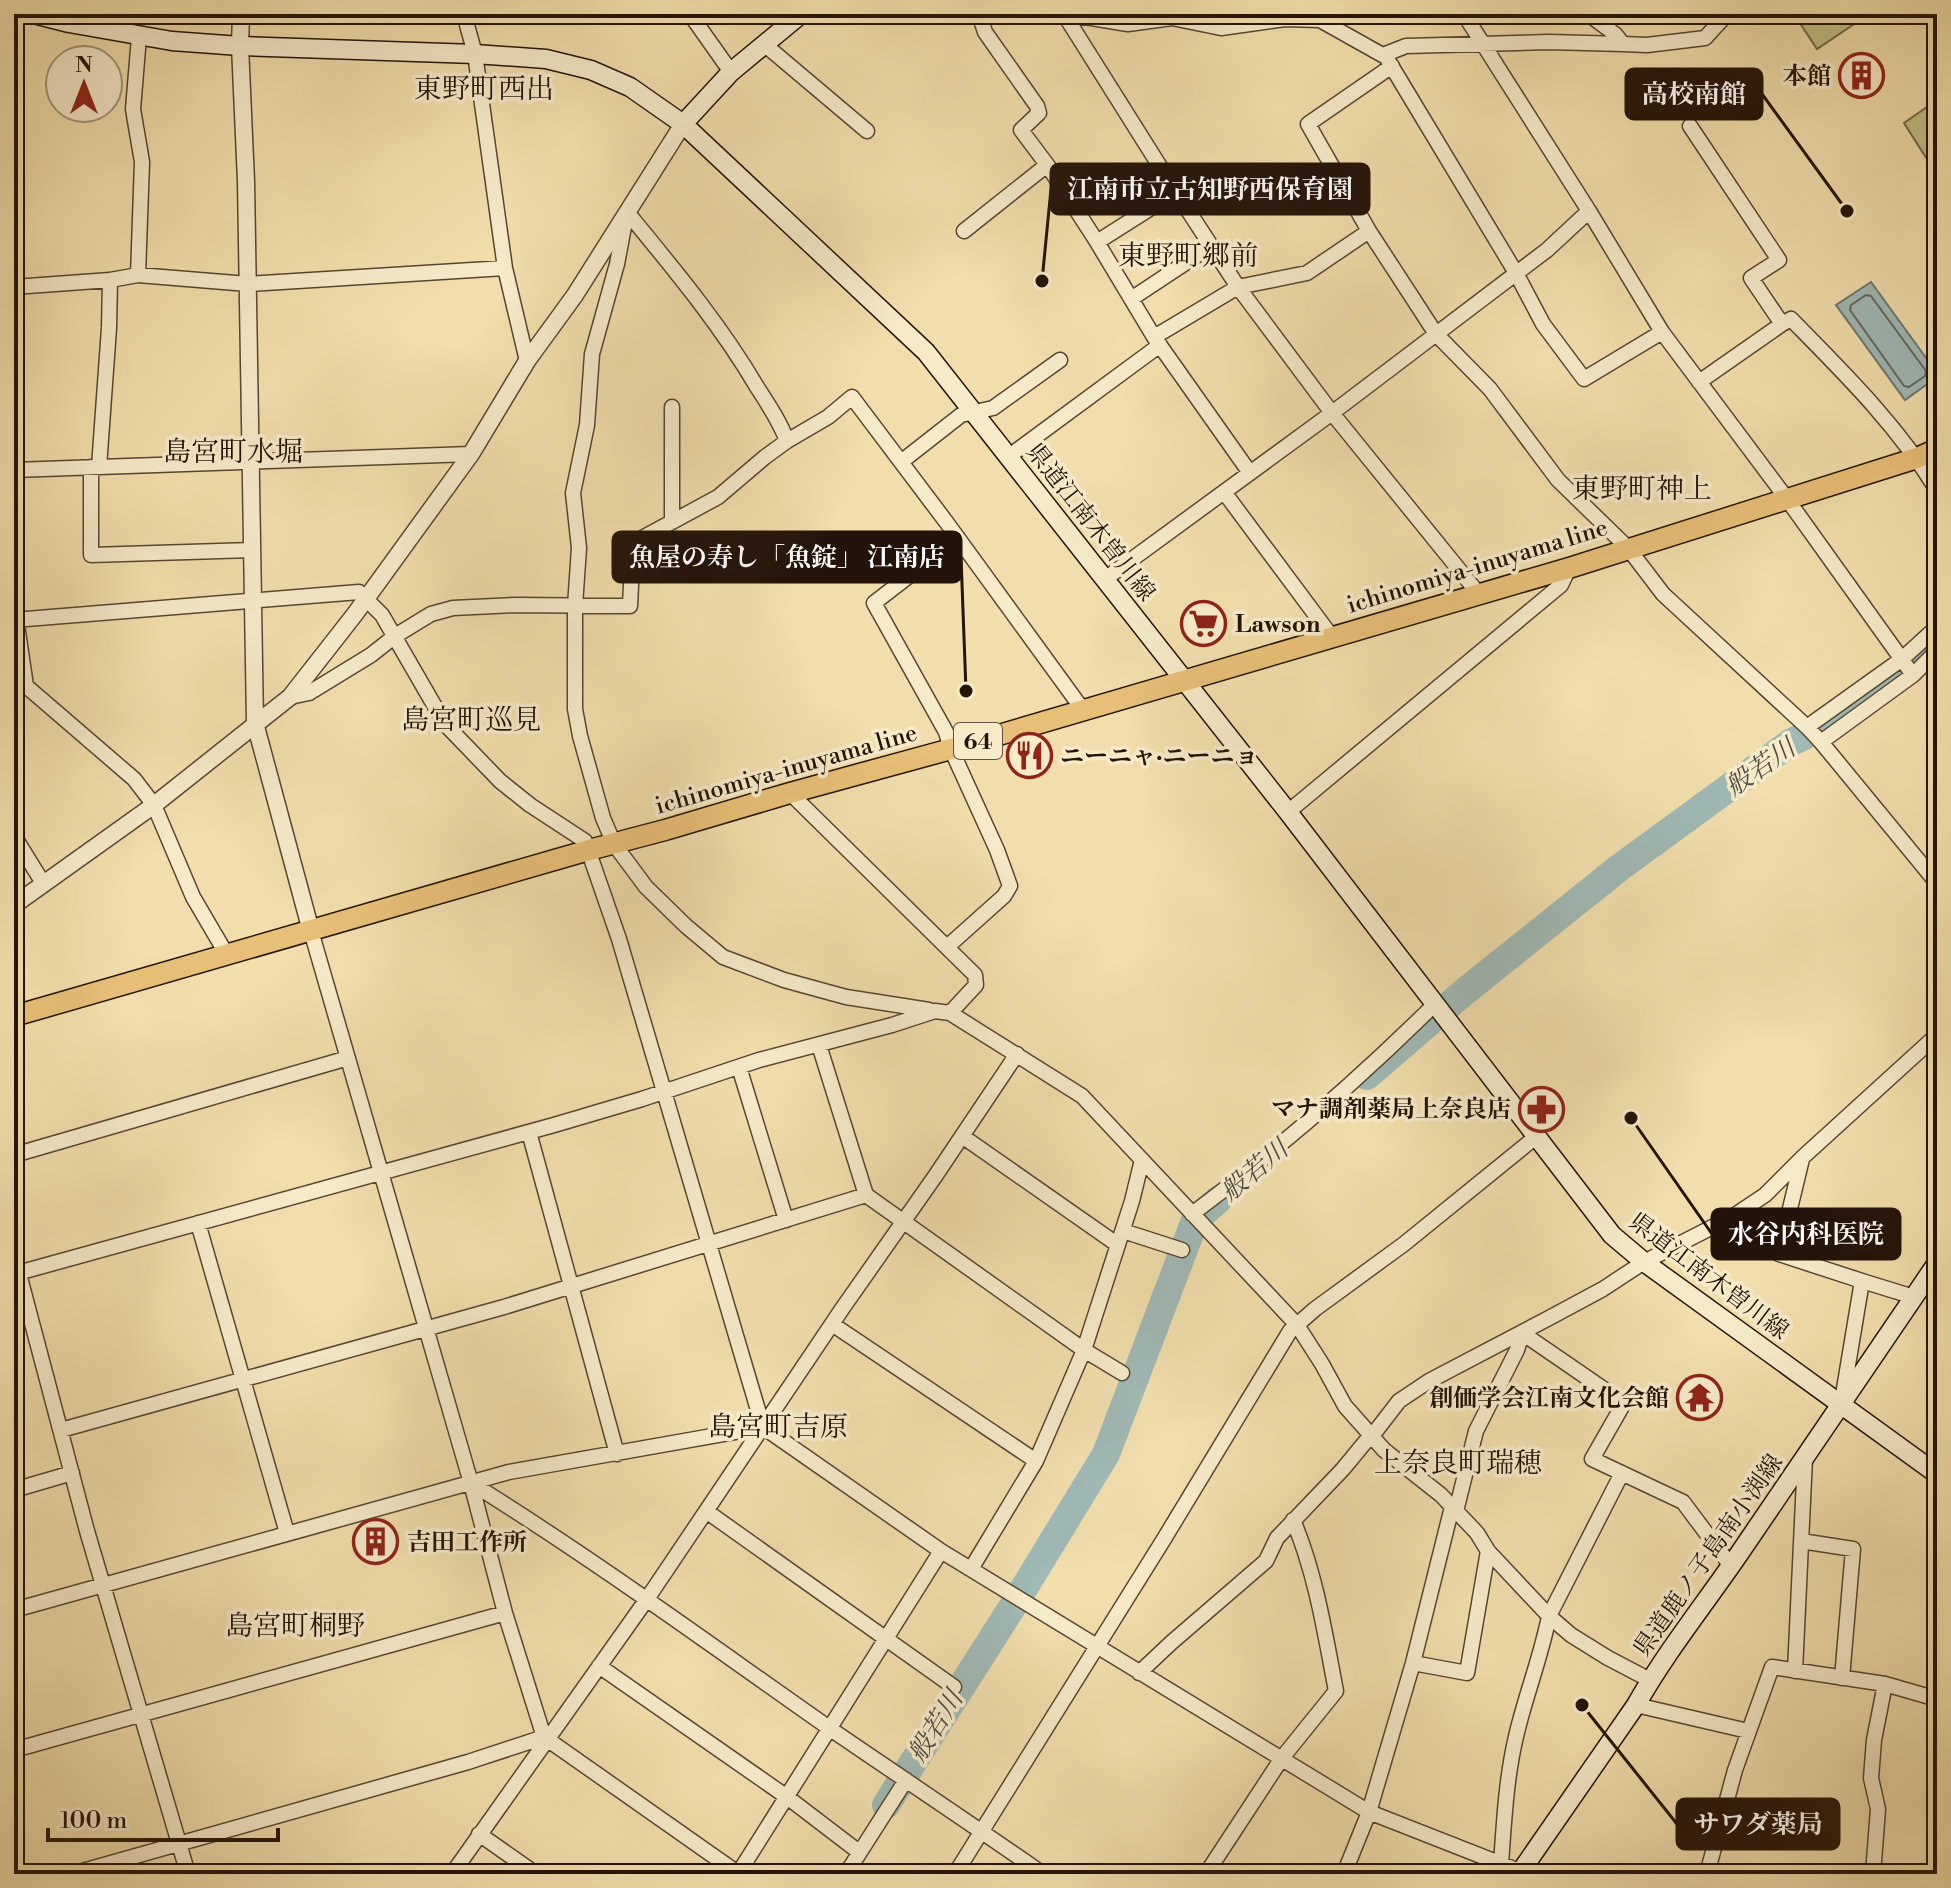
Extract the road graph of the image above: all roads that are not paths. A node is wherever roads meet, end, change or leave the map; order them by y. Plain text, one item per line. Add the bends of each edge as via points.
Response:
1 (34, 14) edge
2 (241, 14) edge
3 (464, 14) edge
4 (690, 14) edge
5 (801, 14) edge
6 (979, 14) edge
7 (1066, 14) edge
8 (1464, 14) edge
9 (1588, 14) edge
10 (1727, 14) edge
11 (1171, 16) edge
12 (139, 37) junction
13 (764, 44) junction
14 (1623, 44) junction
15 (1485, 45) junction
16 (240, 46) junction
17 (475, 54) junction
18 (1387, 60) junction
19 (731, 72) junction
20 (683, 124) junction
21 (1690, 126) dead end
22 (867, 131) dead end
23 (1047, 165) junction
24 (1176, 192) junction
25 (1589, 211) junction
26 (627, 212) junction
27 (964, 231) dead end
28 (1369, 231) junction
29 (1097, 242) junction
30 (1211, 246) junction
31 (505, 268) junction
32 (1516, 273) junction
33 (138, 275) junction
34 (110, 280) junction
35 (248, 284) junction
36 (14, 287) edge
37 (1238, 287) junction
38 (1131, 299) junction
39 (1782, 324) junction
40 (1662, 332) junction
41 (1436, 334) junction
42 (1157, 341) junction
43 (1060, 360) dead end
44 (527, 361) junction
45 (1699, 382) junction
46 (672, 407) dead end
47 (974, 412) junction
48 (1332, 413) junction
49 (787, 441) junction
50 (1937, 449) edge
51 (471, 454) junction
52 (1008, 457) junction
53 (1917, 458) junction
54 (251, 461) junction
55 (901, 462) junction
56 (95, 467) junction
57 (14, 470) edge
58 (1250, 473) junction
59 (1937, 490) edge
60 (1224, 492) junction
61 (1787, 499) junction
62 (672, 522) junction
63 (958, 538) junction
64 (1628, 548) junction
65 (252, 550) junction
66 (1569, 568) junction
67 (1105, 579) junction
68 (1478, 593) junction
69 (366, 599) junction
70 (254, 600) junction
71 (14, 604) edge
72 (575, 606) junction
73 (15, 620) edge
74 (1937, 627) edge
75 (395, 636) junction
76 (1332, 637) junction
77 (1937, 651) edge
78 (1902, 659) junction
79 (1913, 675) junction
80 (1184, 681) junction
81 (290, 697) junction
82 (1083, 710) junction
83 (255, 723) junction
84 (1807, 727) junction
85 (1821, 742) junction
86 (951, 749) junction
87 (790, 793) junction
88 (154, 805) junction
89 (1288, 812) junction
90 (14, 836) edge
91 (614, 844) junction
92 (589, 850) junction
93 (43, 883) junction
94 (1937, 883) edge
95 (14, 905) edge
96 (311, 931) junction
97 (947, 947) junction
98 (227, 955) junction
99 (1435, 1004) junction
100 (935, 1011) junction
101 (950, 1013) junction
102 (14, 1016) edge
103 (1937, 1035) edge
104 (819, 1045) junction
105 (1017, 1054) junction
106 (348, 1058) junction
107 (739, 1067) junction
108 (663, 1092) junction
109 (529, 1132) junction
110 (962, 1136) junction
111 (1537, 1136) junction
112 (14, 1155) edge
113 (1803, 1157) junction
114 (1142, 1160) junction
115 (381, 1172) junction
116 (866, 1195) junction
117 (1192, 1214) junction
118 (786, 1220) junction
119 (903, 1222) junction
120 (198, 1223) junction
121 (1120, 1238) junction
122 (708, 1245) junction
123 (1182, 1250) dead end
124 (14, 1255) edge
125 (1644, 1262) junction
126 (1937, 1263) edge
127 (16, 1274) edge
128 (1862, 1281) junction
129 (572, 1286) junction
130 (1914, 1297) junction
131 (832, 1324) junction
132 (1297, 1325) junction
133 (426, 1329) junction
134 (1522, 1333) junction
135 (1084, 1350) junction
136 (1122, 1373) dead end
137 (244, 1380) junction
138 (1841, 1405) junction
139 (763, 1427) junction
140 (61, 1430) junction
141 (1371, 1435) junction
142 (617, 1454) junction
143 (1805, 1458) junction
144 (1036, 1461) junction
145 (72, 1473) junction
146 (1622, 1473) junction
147 (1937, 1474) edge
148 (471, 1483) junction
149 (14, 1490) edge
150 (1454, 1509) junction
151 (706, 1511) junction
152 (1293, 1520) junction
153 (287, 1533) junction
154 (1801, 1541) junction
155 (941, 1551) junction
156 (1488, 1551) junction
157 (1731, 1566) junction
158 (971, 1569) junction
159 (103, 1584) junction
160 (647, 1599) junction
161 (14, 1610) edge
162 (505, 1613) junction
163 (1549, 1616) junction
164 (887, 1639) junction
165 (1096, 1646) junction
166 (1413, 1663) junction
167 (599, 1666) junction
168 (1795, 1671) junction
169 (1139, 1673) junction
170 (1842, 1678) junction
171 (1650, 1680) junction
172 (1885, 1684) junction
173 (954, 1687) dead end
174 (1937, 1699) edge
175 (1636, 1705) junction
176 (141, 1715) junction
177 (831, 1729) junction
178 (1748, 1731) junction
179 (546, 1738) junction
180 (14, 1750) edge
181 (1282, 1758) junction
182 (906, 1780) junction
183 (787, 1797) junction
184 (1369, 1812) junction
185 (981, 1831) junction
186 (479, 1834) junction
187 (179, 1844) junction
188 (859, 1852) junction
189 (1501, 1864) junction
190 (1522, 1873) edge
191 (72, 1874) edge
192 (188, 1874) edge
193 (452, 1874) edge
194 (536, 1874) edge
195 (738, 1874) edge
196 (846, 1874) edge
197 (955, 1874) edge
198 (1043, 1874) edge
199 (1206, 1874) edge
200 (1344, 1874) edge
201 (1707, 1874) edge
202 (1873, 1874) edge

1 - 12 main road, 県道江南木曽川線
2 - 16 street
3 - 17 street
4 - 19 street
5 - 13 main road
6 - 23 street via 985,32 1037,106 1039,113 1021,130
7 - 11 street via 1128,24
7 - 24 street
8 - 15 street
9 - 14 street
10 - 14 street via 1705,38
11 - 18 street via 1221,28 1320,20
12 - 16 main road, 県道江南木曽川線
12 - 33 street via 133,109 142,162
13 - 19 main road
13 - 22 street
14 - 15 street
15 - 18 street via 1406,46
15 - 25 street
16 - 17 main road, 県道江南木曽川線
16 - 35 street
17 - 20 main road, 県道江南木曽川線 via 546,59 591,70 630,87
17 - 31 street
18 - 28 street via 1308,124
18 - 32 street
19 - 20 main road
20 - 26 street
20 - 47 main road, 県道江南木曽川線 via 900,325
21 - 39 street via 1779,260 1751,278
23 - 27 street
23 - 29 street
24 - 29 street
24 - 30 street
25 - 32 street
25 - 40 street
26 - 44 street
26 - 49 street via 710,316
26 - 72 street via 592,354 587,425 573,493 579,548
28 - 37 street via 1307,273
28 - 41 street
29 - 38 street
30 - 37 street
30 - 38 street
31 - 35 street
31 - 44 street
32 - 40 street via 1543,324 1584,379
32 - 41 street
33 - 34 street
33 - 35 street
34 - 36 street
34 - 56 street
35 - 54 street
37 - 42 street
37 - 48 street
38 - 42 street
39 - 45 street
39 - 53 street via 1791,319
40 - 45 street
41 - 48 street
41 - 64 street via 1490,389 1558,480
42 - 52 street
42 - 58 street
43 - 47 street via 993,408
44 - 51 street
45 - 61 street
46 - 62 street
47 - 52 main road, 県道江南木曽川線
47 - 55 street via 961,415
48 - 58 street
48 - 68 street
49 - 55 street via 852,397
49 - 62 street via 718,497
50 - 53 main road, ichinomiya-inuyama line / 64
51 - 54 street
51 - 69 street
52 - 67 main road, 県道江南木曽川線
53 - 59 street
53 - 61 main road, ichinomiya-inuyama line / 64
54 - 56 street
54 - 65 street
55 - 63 street
56 - 57 street
56 - 65 street via 91,555
58 - 60 street
60 - 67 street
60 - 76 street
61 - 64 main road, ichinomiya-inuyama line / 64
61 - 78 street
62 - 72 street via 633,543 630,606
63 - 82 street
63 - 86 street via 874,603
64 - 66 main road, ichinomiya-inuyama line / 64
64 - 84 street via 1663,594
65 - 70 street
66 - 68 main road, ichinomiya-inuyama line / 64
66 - 89 street via 1561,585
67 - 80 main road, 県道江南木曽川線
68 - 76 main road, ichinomiya-inuyama line / 64
69 - 70 street via 359,592
69 - 75 street
69 - 81 street
70 - 73 street
70 - 83 street
71 - 73 street
72 - 75 street via 453,608 431,614
72 - 91 street via 575,709
73 - 88 street via 26,686 134,779
74 - 78 street
75 - 81 street via 309,693
75 - 92 street via 445,724 500,781 585,841
76 - 80 main road, ichinomiya-inuyama line / 64
77 - 79 street
78 - 79 street
78 - 84 street
79 - 85 street
80 - 82 main road, ichinomiya-inuyama line / 64
80 - 89 main road, 県道江南木曽川線
81 - 83 street
82 - 86 main road, ichinomiya-inuyama line / 64
83 - 88 street
83 - 96 street
84 - 85 street
85 - 94 street
86 - 87 main road, ichinomiya-inuyama line / 64
86 - 97 street via 1010,886
87 - 91 main road, ichinomiya-inuyama line / 64
87 - 97 street
88 - 93 street
88 - 98 street via 193,897
89 - 99 main road, 県道江南木曽川線
90 - 93 street
91 - 92 main road, ichinomiya-inuyama line / 64
91 - 100 street via 646,887 723,957 846,997
92 - 96 main road, ichinomiya-inuyama line / 64
92 - 108 street
93 - 95 street
96 - 98 main road, ichinomiya-inuyama line / 64
96 - 106 street
97 - 101 street via 975,975 976,985
98 - 102 main road, ichinomiya-inuyama line / 64
99 - 111 main road, 県道江南木曽川線
99 - 117 street via 1312,1117
100 - 101 street
100 - 104 street
101 - 105 street
103 - 113 street
104 - 107 street
104 - 116 street
105 - 110 street
105 - 114 street via 1082,1096
106 - 112 street
106 - 115 street
107 - 108 street
107 - 118 street
108 - 109 street
108 - 122 street
109 - 115 street
109 - 129 street
110 - 119 street
110 - 121 street
111 - 125 main road, 県道江南木曽川線 via 1612,1235
111 - 132 street
113 - 125 street via 1765,1195 1732,1217
113 - 128 street via 1779,1254
114 - 117 street
114 - 121 street
115 - 120 street
115 - 133 street
116 - 118 street
116 - 119 street
117 - 132 street
118 - 122 street
119 - 131 street
119 - 135 street
120 - 127 street
120 - 137 street
121 - 123 street
121 - 135 street
122 - 129 street
122 - 139 street
124 - 127 street
125 - 134 street
125 - 138 main road, 県道江南木曽川線
126 - 130 main road, 県道鹿ノ子島南小渕線
127 - 140 street
128 - 130 street
128 - 138 street
129 - 133 street
129 - 142 street
130 - 138 main road, 県道鹿ノ子島南小渕線
131 - 139 street
131 - 144 street
132 - 141 street via 1345,1406
132 - 165 street
133 - 137 street
133 - 148 street
134 - 141 street via 1419,1387 1399,1401
134 - 146 street via 1624,1403 1592,1459
134 - 150 street via 1476,1431
135 - 136 street
135 - 144 street
137 - 140 street
137 - 153 street
138 - 143 main road, 県道鹿ノ子島南小渕線
138 - 147 main road, 県道江南木曽川線
139 - 142 street
139 - 151 street
139 - 155 street
140 - 145 street
141 - 150 street
141 - 152 street
142 - 148 street
143 - 154 street
143 - 157 main road, 県道鹿ノ子島南小渕線
144 - 158 street
145 - 149 street
145 - 159 street
146 - 157 street via 1683,1502
146 - 163 street
148 - 153 street
148 - 160 street
148 - 162 street
150 - 156 street
150 - 166 street
151 - 160 street
151 - 164 street
152 - 169 street via 1266,1561
152 - 181 street via 1320,1609 1336,1691
153 - 159 street
154 - 168 street
154 - 170 street via 1853,1549
155 - 158 street
155 - 164 street
156 - 163 street
156 - 166 street via 1467,1673
157 - 171 main road, 県道鹿ノ子島南小渕線
158 - 165 street
159 - 161 street
159 - 176 street
160 - 167 street
160 - 177 street
162 - 176 street
162 - 179 street
163 - 171 street via 1571,1635
163 - 189 street via 1515,1739
164 - 173 street
164 - 177 street
165 - 169 street
165 - 185 street
166 - 184 street
167 - 179 street
167 - 183 street
168 - 170 street
168 - 178 street via 1772,1667
169 - 181 street
170 - 172 street
171 - 175 main road, 県道鹿ノ子島南小渕線
172 - 174 street
172 - 202 street via 1871,1778 1878,1809
175 - 178 street
175 - 190 main road, 県道鹿ノ子島南小渕線
176 - 180 street
176 - 187 street
177 - 182 street
177 - 183 street
178 - 201 street
179 - 186 street
179 - 187 street
179 - 195 street
181 - 184 street
181 - 199 street
182 - 185 street
182 - 188 street
183 - 188 street
183 - 195 street
184 - 189 street
184 - 200 street
185 - 197 street
185 - 198 street
186 - 193 street
186 - 194 street
187 - 191 street
187 - 192 street
188 - 196 street
189 - 190 street

